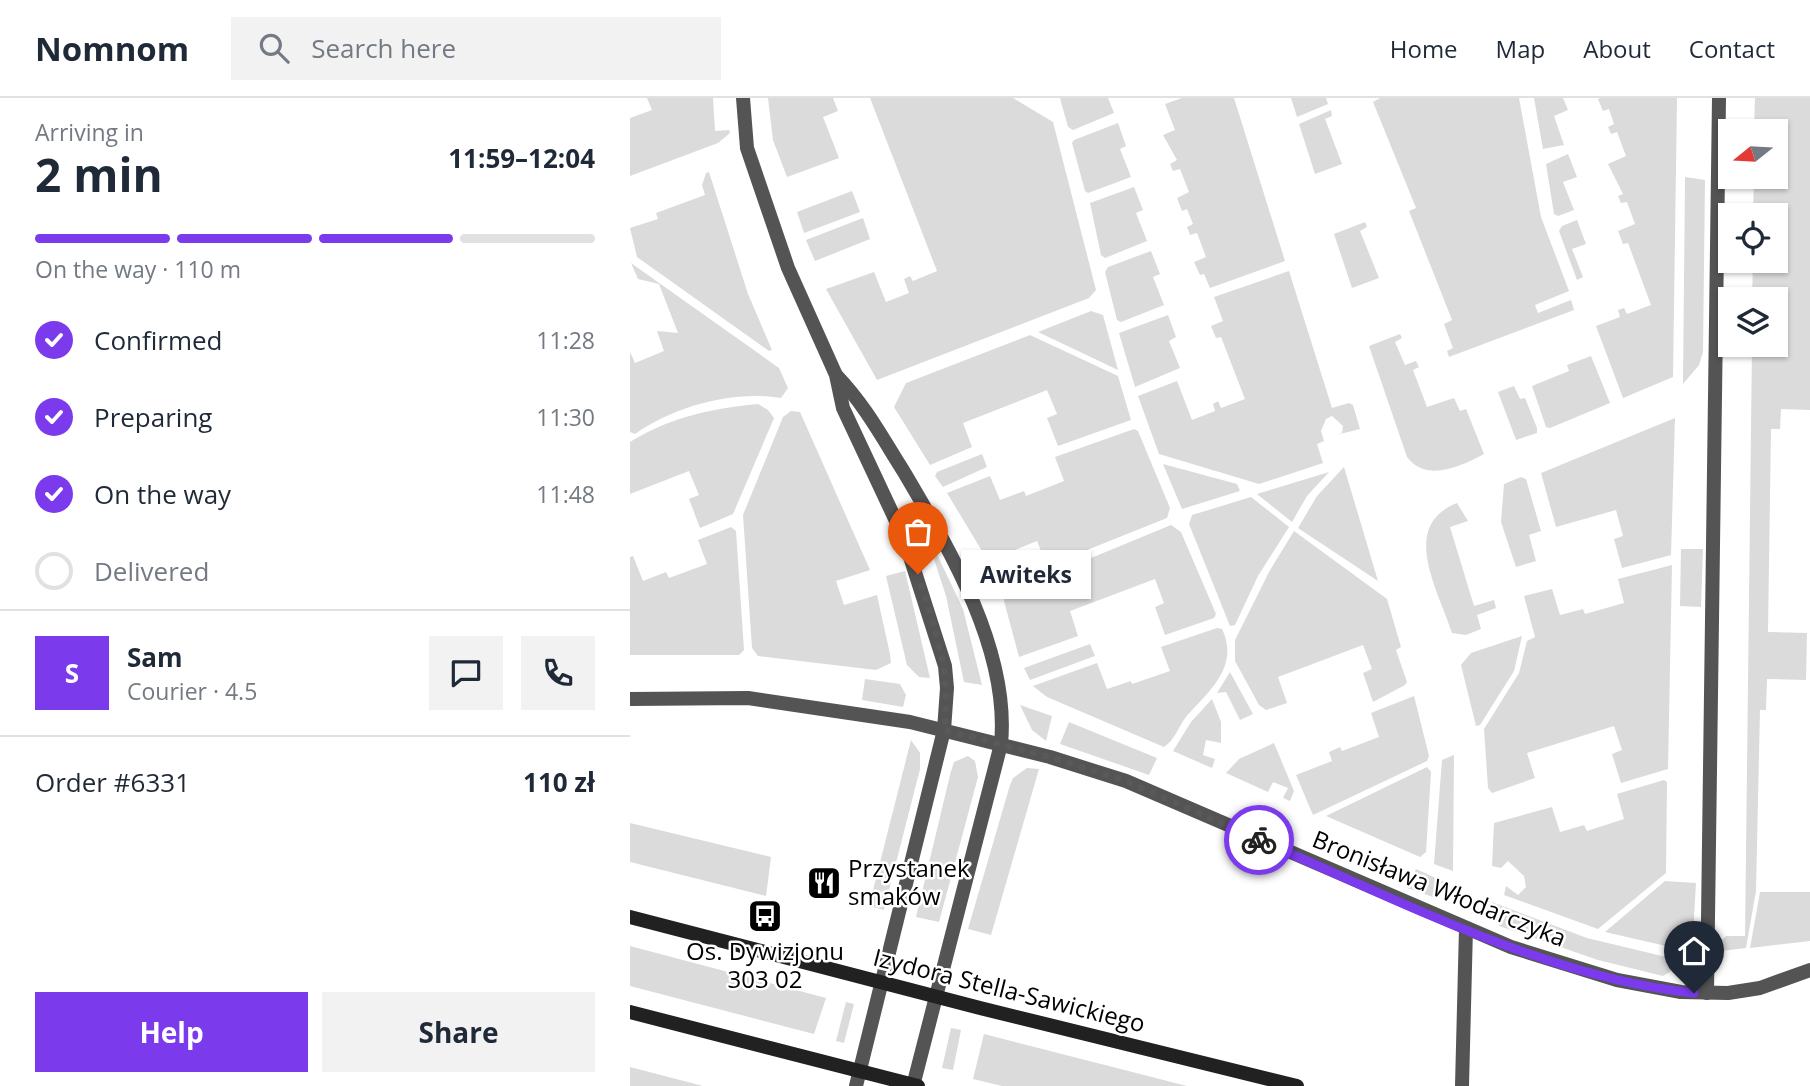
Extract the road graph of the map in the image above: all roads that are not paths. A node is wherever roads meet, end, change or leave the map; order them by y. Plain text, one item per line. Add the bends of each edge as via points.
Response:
1 (743, 98) edge
2 (1718, 98) edge
3 (836, 375) junction
4 (630, 699) edge
5 (944, 730) junction
6 (1001, 744) junction
7 (630, 917) edge
8 (1466, 928) junction
9 (1810, 970) edge
10 (883, 983) junction
11 (1707, 993) junction
12 (936, 997) junction
13 (630, 1012) edge
14 (858, 1079) edge
15 (915, 1086) edge
16 (1297, 1086) edge
17 (1462, 1086) edge

1 - 3 street via 747,148 759,184 788,268
2 - 11 street
3 - 5 street via 843,408 904,538 942,649 947,688
3 - 6 street via 859,399 968,588 1000,696
4 - 5 street, Bronisława Włodarczyka via 748,698
5 - 6 street, Bronisława Włodarczyka
5 - 10 street
6 - 8 street, Bronisława Włodarczyka via 1126,781
6 - 12 street
7 - 10 main road, Izydora Stella-Sawickiego
8 - 11 street, Bronisława Włodarczyka via 1605,977
8 - 17 street
9 - 11 street, Bronisława Włodarczyka via 1760,988
10 - 12 main road, Izydora Stella-Sawickiego
10 - 14 street
12 - 15 street
12 - 16 main road, Izydora Stella-Sawickiego
13 - 14 main road
14 - 15 main road

